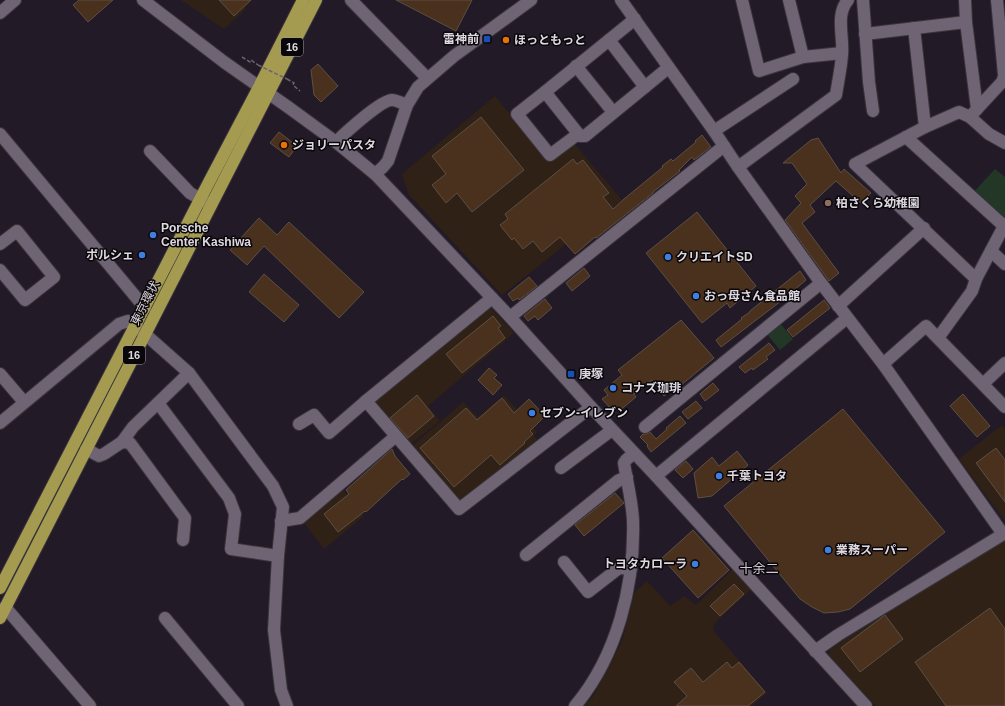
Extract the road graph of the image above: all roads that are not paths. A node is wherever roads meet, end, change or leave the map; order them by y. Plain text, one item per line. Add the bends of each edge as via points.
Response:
1 (15, 0) edge
2 (144, 0) edge
3 (303, 0) edge
4 (316, 0) edge
5 (351, 0) edge
6 (531, 0) edge
7 (742, 0) edge
8 (790, 0) edge
9 (863, 0) edge
10 (965, 0) edge
11 (624, 1) edge
12 (843, 2) edge
13 (1000, 4) edge
14 (0, 13) edge
15 (635, 19) junction
16 (966, 22) junction
17 (914, 28) junction
18 (865, 34) junction
19 (609, 40) junction
20 (842, 53) junction
21 (803, 57) junction
22 (576, 66) junction
23 (668, 68) junction
24 (426, 78) junction
25 (793, 79) dead end
26 (1004, 79) edge
27 (645, 87) junction
28 (264, 90) junction
29 (545, 92) junction
30 (408, 105) junction
31 (873, 111) dead end
32 (613, 112) junction
33 (973, 113) junction
34 (925, 127) junction
35 (714, 131) junction
36 (0, 134) edge
37 (578, 134) junction
38 (906, 137) junction
39 (336, 142) junction
40 (1005, 143) edge
41 (724, 146) junction
42 (150, 151) dead end
43 (738, 167) junction
44 (375, 174) junction
45 (200, 199) junction
46 (211, 205) junction
47 (1004, 225) edge
48 (924, 228) junction
49 (0, 244) edge
50 (991, 251) junction
51 (1005, 264) edge
52 (0, 270) edge
53 (976, 278) junction
54 (821, 283) junction
55 (492, 298) junction
56 (838, 306) junction
57 (144, 308) junction
58 (510, 317) junction
59 (852, 321) junction
60 (136, 326) junction
61 (145, 334) junction
62 (938, 338) junction
63 (1005, 363) edge
64 (883, 364) junction
65 (189, 373) junction
66 (0, 374) edge
67 (983, 384) junction
68 (366, 401) junction
69 (24, 402) junction
70 (158, 403) junction
71 (1005, 406) edge
72 (591, 407) junction
73 (0, 422) edge
74 (299, 424) dead end
75 (645, 427) dead end
76 (612, 430) junction
77 (396, 436) junction
78 (122, 442) junction
79 (86, 449) junction
80 (634, 453) junction
81 (561, 468) dead end
82 (656, 476) junction
83 (627, 478) junction
84 (281, 521) junction
85 (1004, 534) edge
86 (183, 540) dead end
87 (526, 555) dead end
88 (278, 556) junction
89 (564, 562) dead end
90 (631, 569) junction
91 (0, 588) edge
92 (3, 613) edge
93 (165, 618) dead end
94 (815, 651) junction
95 (90, 706) edge
96 (238, 706) edge
97 (287, 706) edge
98 (575, 706) edge
99 (866, 706) edge

1 - 14 street
2 - 28 street
3 - 28 highway, 東京環状 / 16
4 - 28 highway, 東京環状 / 16
5 - 24 street
6 - 24 street
7 - 21 street via 759,71
8 - 21 street
9 - 18 street
10 - 16 street
11 - 15 street
12 - 20 street via 840,34
13 - 26 street
15 - 19 street
15 - 23 street
16 - 17 street
16 - 33 street
17 - 18 street
17 - 34 street
18 - 31 street
19 - 22 street
19 - 27 street
20 - 21 street
20 - 43 street via 836,95
22 - 29 street
22 - 32 street
23 - 27 street
23 - 35 street
24 - 30 street
25 - 35 street
26 - 33 street
27 - 32 street
28 - 39 street
28 - 45 highway, 東京環状 / 16
28 - 46 highway, 東京環状 / 16
29 - 37 street
29 - 37 street via 517,114 550,155
30 - 39 street via 392,100 385,102 351,127
30 - 44 street via 388,161
32 - 37 street via 585,136
33 - 34 street via 959,112
33 - 40 street via 989,134
34 - 38 street
35 - 41 street
36 - 57 street
38 - 47 street
38 - 48 street via 855,164
39 - 44 street
41 - 43 street
41 - 58 street
42 - 45 street via 190,193
43 - 54 street
44 - 55 street
45 - 46 street
45 - 57 highway, 東京環状 / 16
46 - 61 highway, 東京環状 / 16
47 - 50 street
48 - 53 street
48 - 56 street
49 - 52 street via 16,231 54,277 25,300
50 - 51 street
50 - 53 street
53 - 62 street via 972,292
54 - 56 street
54 - 75 street
55 - 58 street
55 - 68 street
56 - 59 street
57 - 60 highway, 東京環状 / 16
58 - 72 street
59 - 64 street
59 - 82 street
60 - 61 street
60 - 69 street via 128,321 119,324
60 - 91 highway, 東京環状 / 16
61 - 65 street
61 - 79 highway, 東京環状 / 16
62 - 64 street via 926,326
62 - 67 street
63 - 67 street
64 - 85 street
65 - 70 street
65 - 84 street via 273,486 283,508
66 - 69 street
67 - 71 street
68 - 74 street via 329,433 314,415
68 - 77 street
69 - 73 street
70 - 78 street via 133,427
70 - 88 street via 229,498 235,514 231,549
72 - 76 street
72 - 77 street via 459,509
76 - 80 street
76 - 81 street
77 - 84 street via 300,518
78 - 79 street via 99,456
78 - 86 street via 130,443 185,518
79 - 92 highway, 東京環状 / 16
80 - 82 street
80 - 83 street via 624,463
82 - 94 street
83 - 87 street via 619,480
83 - 90 street via 633,520
84 - 88 street
85 - 94 street
88 - 97 street via 274,630 281,690
89 - 90 street via 588,592 619,568
90 - 98 street via 627,595 612,644 592,683
92 - 95 street
93 - 96 street
94 - 99 street

